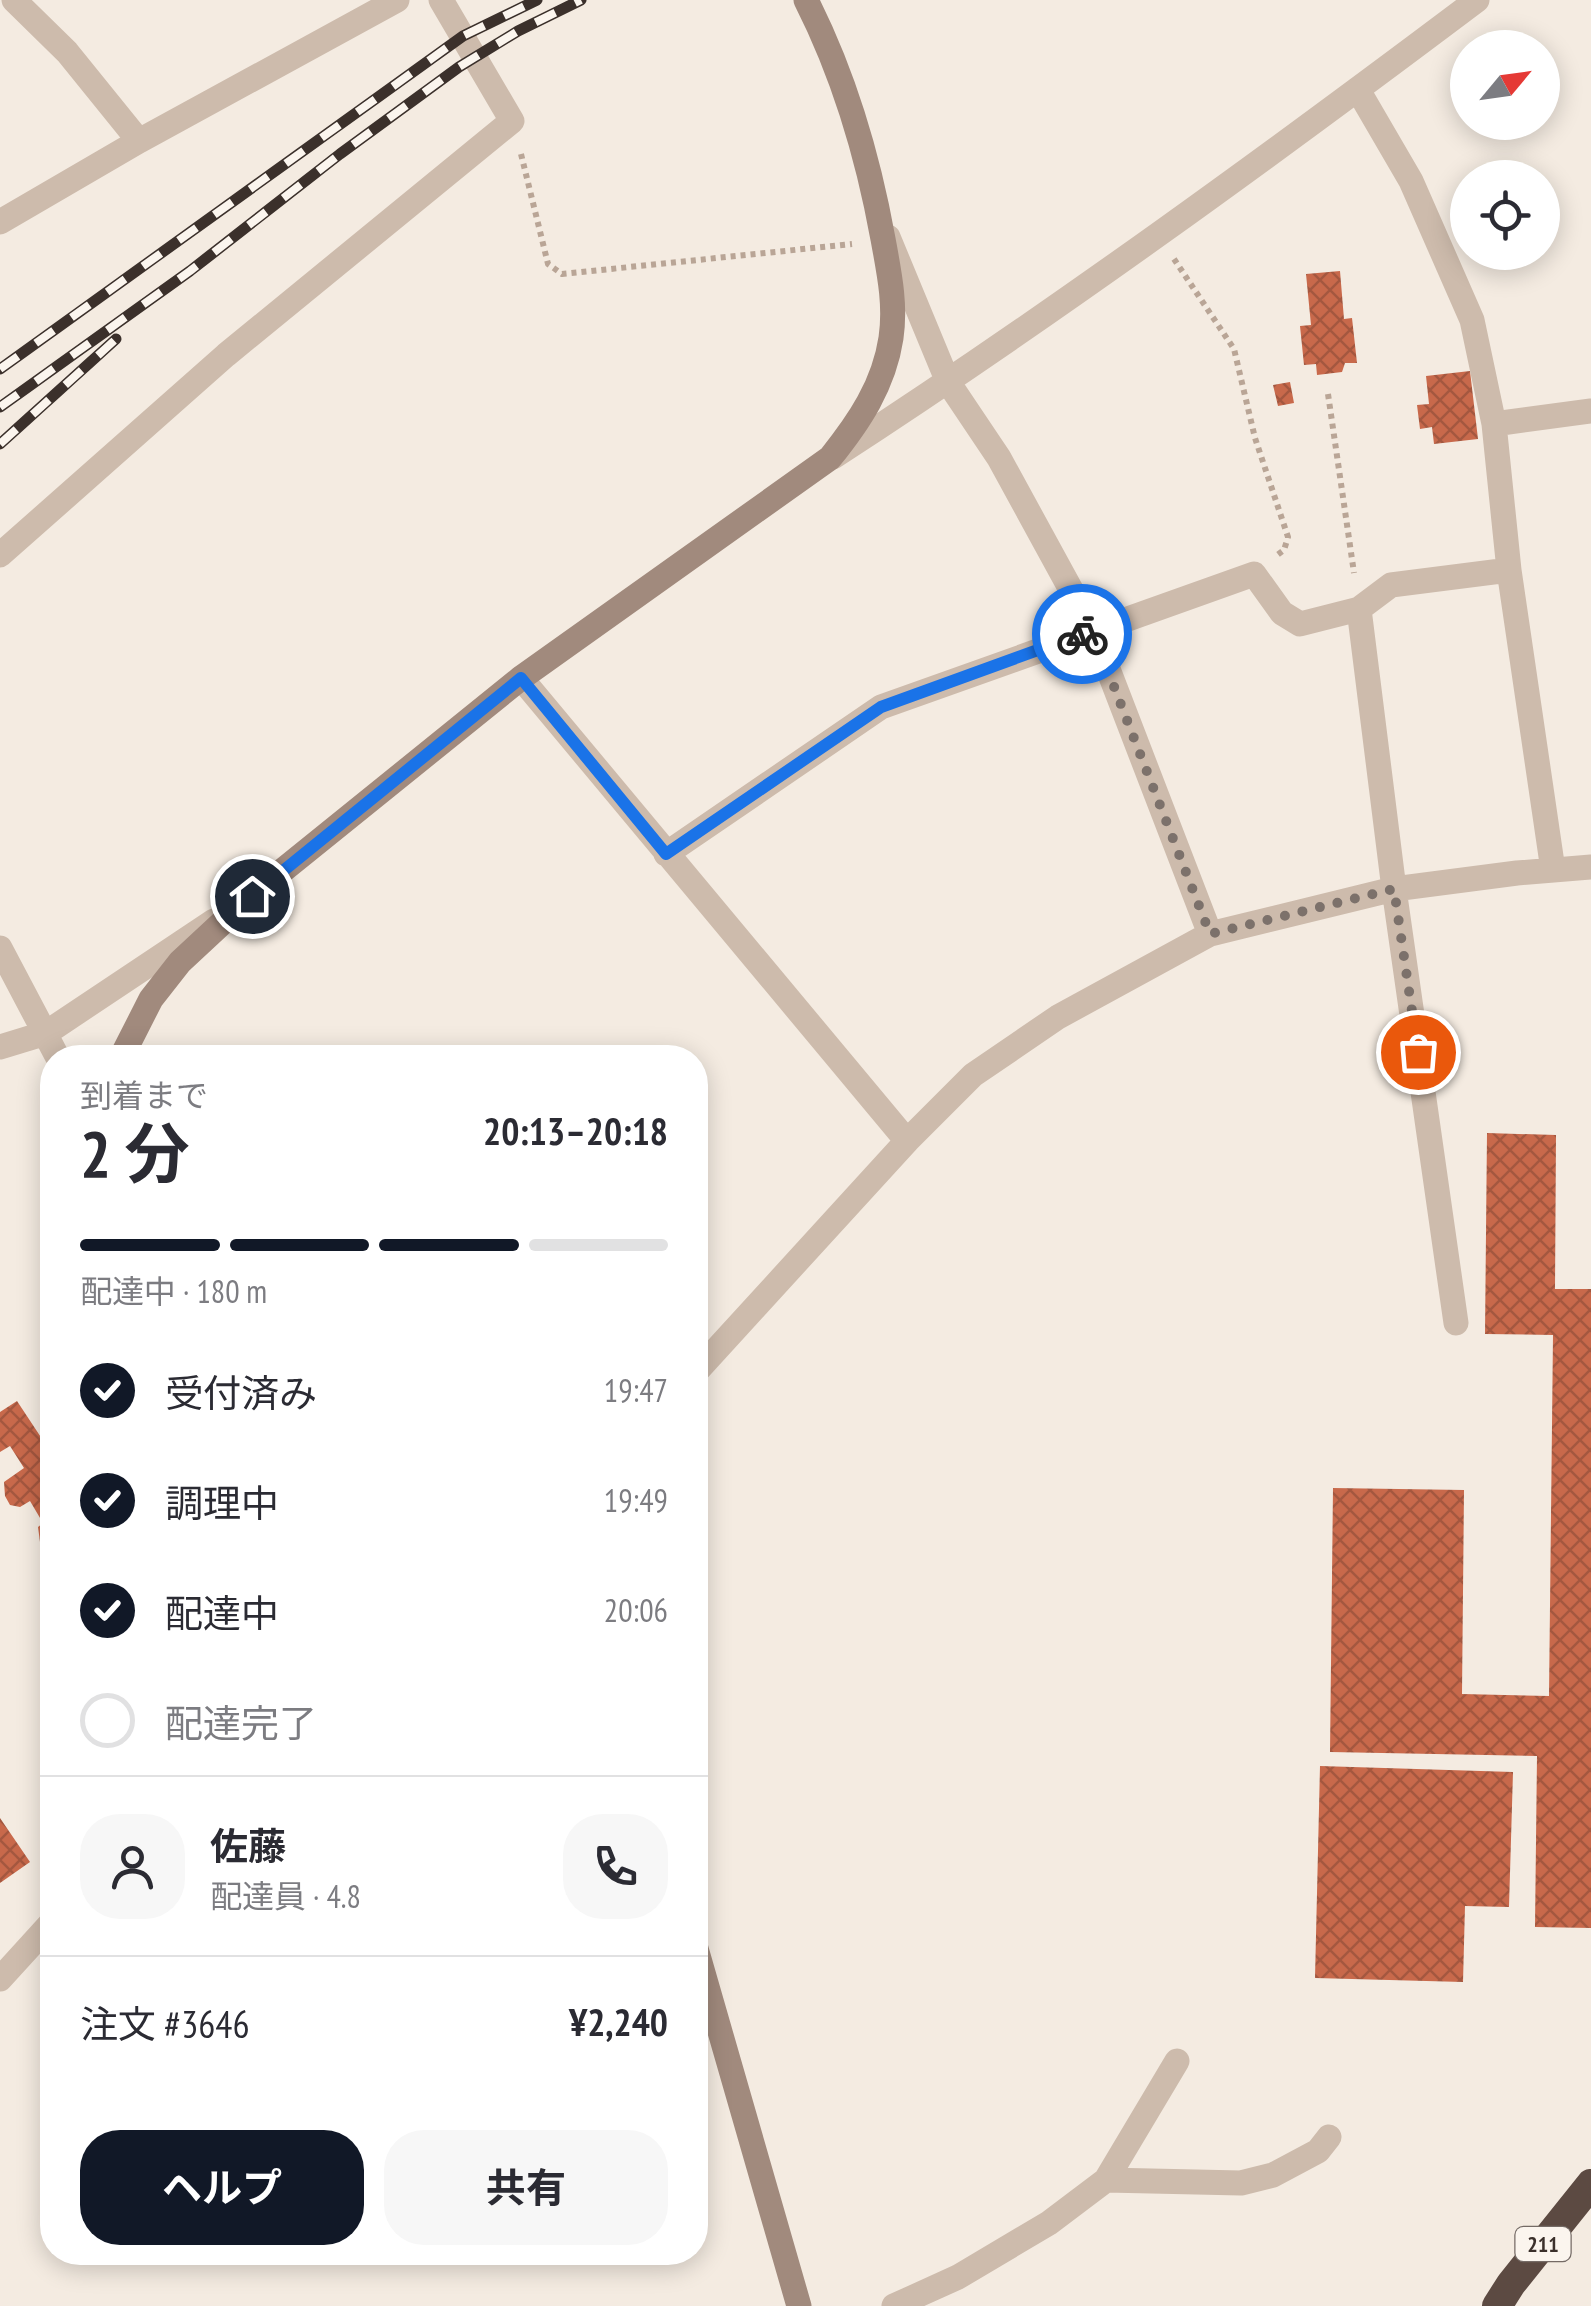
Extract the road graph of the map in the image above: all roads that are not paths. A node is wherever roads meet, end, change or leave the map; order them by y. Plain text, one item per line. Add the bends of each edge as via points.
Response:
1 (14, 0) edge
2 (397, 0) edge
3 (441, 0) edge
4 (806, 0) edge
5 (1477, 0) edge
6 (1358, 90) junction
7 (139, 141) junction
8 (878, 212) junction
9 (0, 222) edge
10 (948, 382) junction
11 (1591, 411) edge
12 (1494, 424) junction
13 (830, 458) junction
14 (0, 554) edge
15 (1509, 570) junction
16 (1359, 609) junction
17 (1092, 630) junction
18 (521, 678) junction
19 (666, 854) junction
20 (1591, 867) edge
21 (1553, 870) junction
22 (1394, 889) junction
23 (252, 896) junction
24 (1210, 934) junction
25 (0, 948) edge
26 (46, 1032) junction
27 (52, 1045) edge
28 (128, 1045) edge
29 (0, 1047) edge
30 (907, 1141) junction
31 (1456, 1324) dead end
32 (708, 1359) edge
33 (40, 1935) edge
34 (0, 1978) edge
35 (708, 1990) edge
36 (1176, 2061) dead end
37 (1329, 2136) dead end
38 (1106, 2180) junction
39 (1591, 2184) edge
40 (799, 2306) edge
41 (894, 2306) edge
42 (1497, 2306) edge

1 - 7 street via 67,52
2 - 7 street
3 - 14 street via 512,121 226,355
4 - 8 street via 854,114
5 - 6 street
6 - 10 street
6 - 12 street via 1411,182 1472,320
7 - 9 street
8 - 10 street
8 - 13 street via 893,295 891,338 880,383
10 - 13 street
10 - 17 street via 999,458
11 - 12 street
12 - 15 street
13 - 18 street
15 - 16 street via 1391,585
15 - 21 street
16 - 17 street via 1300,624 1282,613 1254,574
16 - 22 street
17 - 19 street via 881,707
17 - 24 street
18 - 19 street
18 - 23 street
19 - 30 street
20 - 21 street
21 - 22 street
22 - 24 street
22 - 31 street
23 - 26 street
23 - 28 street via 180,962
24 - 30 street via 1029,1036 973,1075
25 - 26 street
26 - 27 street
26 - 29 street
30 - 32 street
33 - 34 street
35 - 40 street
36 - 38 street
37 - 38 street via 1318,2151 1241,2183
38 - 41 street via 958,2278
39 - 42 highway, 211

